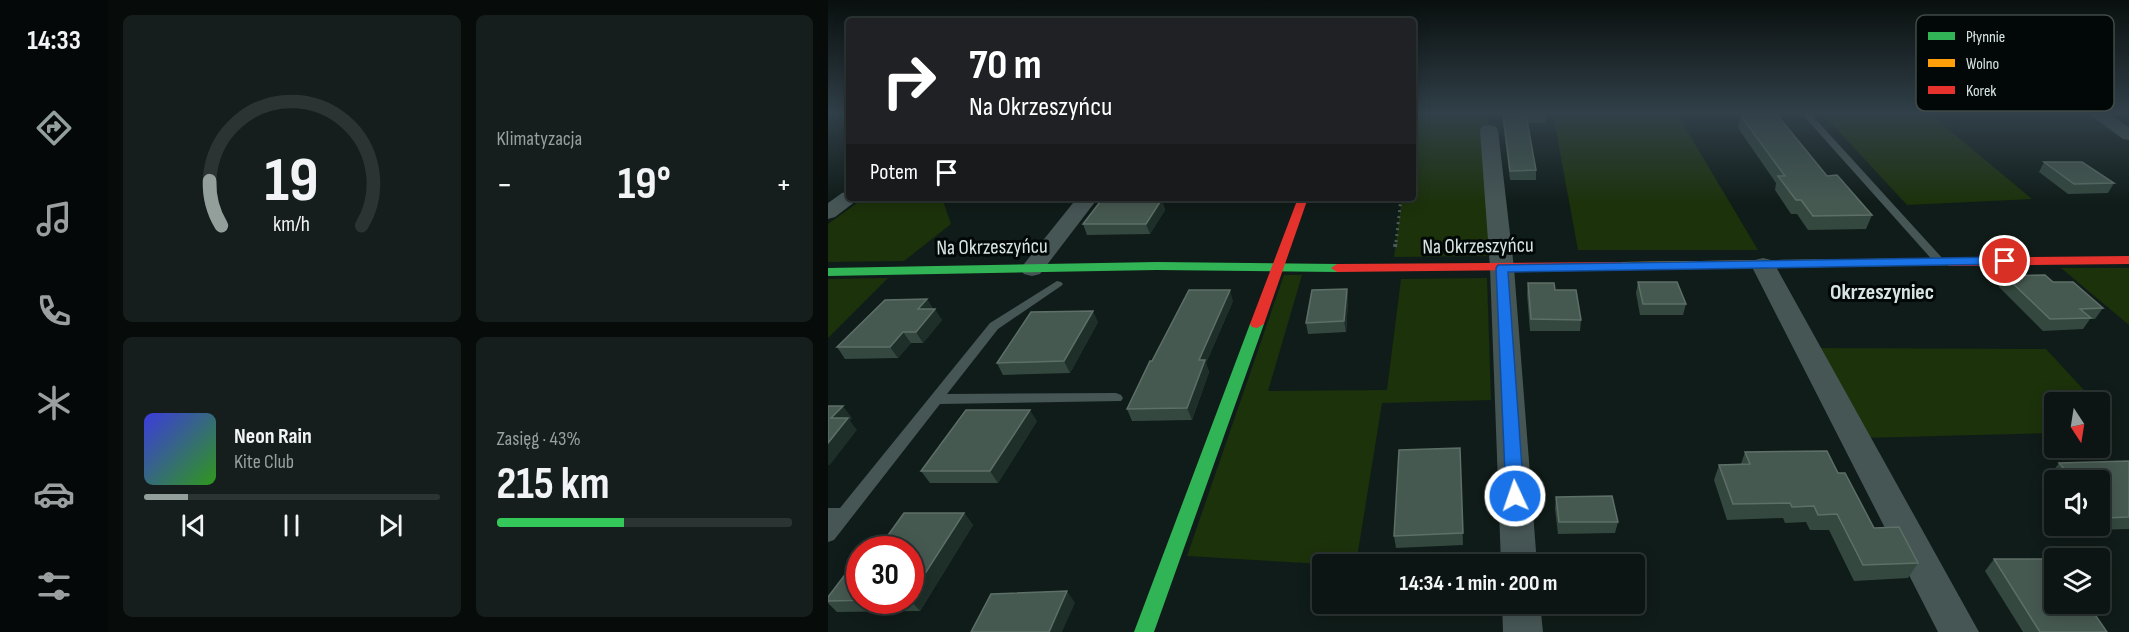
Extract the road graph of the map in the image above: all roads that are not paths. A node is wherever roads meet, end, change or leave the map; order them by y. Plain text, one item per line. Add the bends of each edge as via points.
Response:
1 (1491, 143) edge
2 (1833, 143) edge
3 (846, 199) edge
4 (1086, 201) edge
5 (1302, 201) edge
6 (828, 213) edge
7 (2129, 260) edge
8 (1940, 262) junction
9 (1763, 264) junction
10 (1279, 267) junction
11 (1502, 268) junction
12 (1032, 269) junction
13 (828, 272) edge
14 (1057, 285) dead end
15 (1116, 398) dead end
16 (936, 399) junction
17 (836, 515) edge
18 (828, 535) edge
19 (1518, 554) edge
20 (1521, 614) edge
21 (1144, 632) edge
22 (1522, 632) edge
23 (1959, 632) edge

1 - 11 street
2 - 8 lane
3 - 6 street
4 - 12 street
5 - 10 street
7 - 8 street, Na Okrzeszyńcu
8 - 9 street, Na Okrzeszyńcu
9 - 11 street, Na Okrzeszyńcu
9 - 23 street
10 - 11 street, Na Okrzeszyńcu
10 - 12 street, Na Okrzeszyńcu
10 - 21 street
11 - 19 street
12 - 13 street, Na Okrzeszyńcu
14 - 16 lane via 994,326
15 - 16 lane
16 - 17 lane
17 - 18 lane
20 - 22 street

